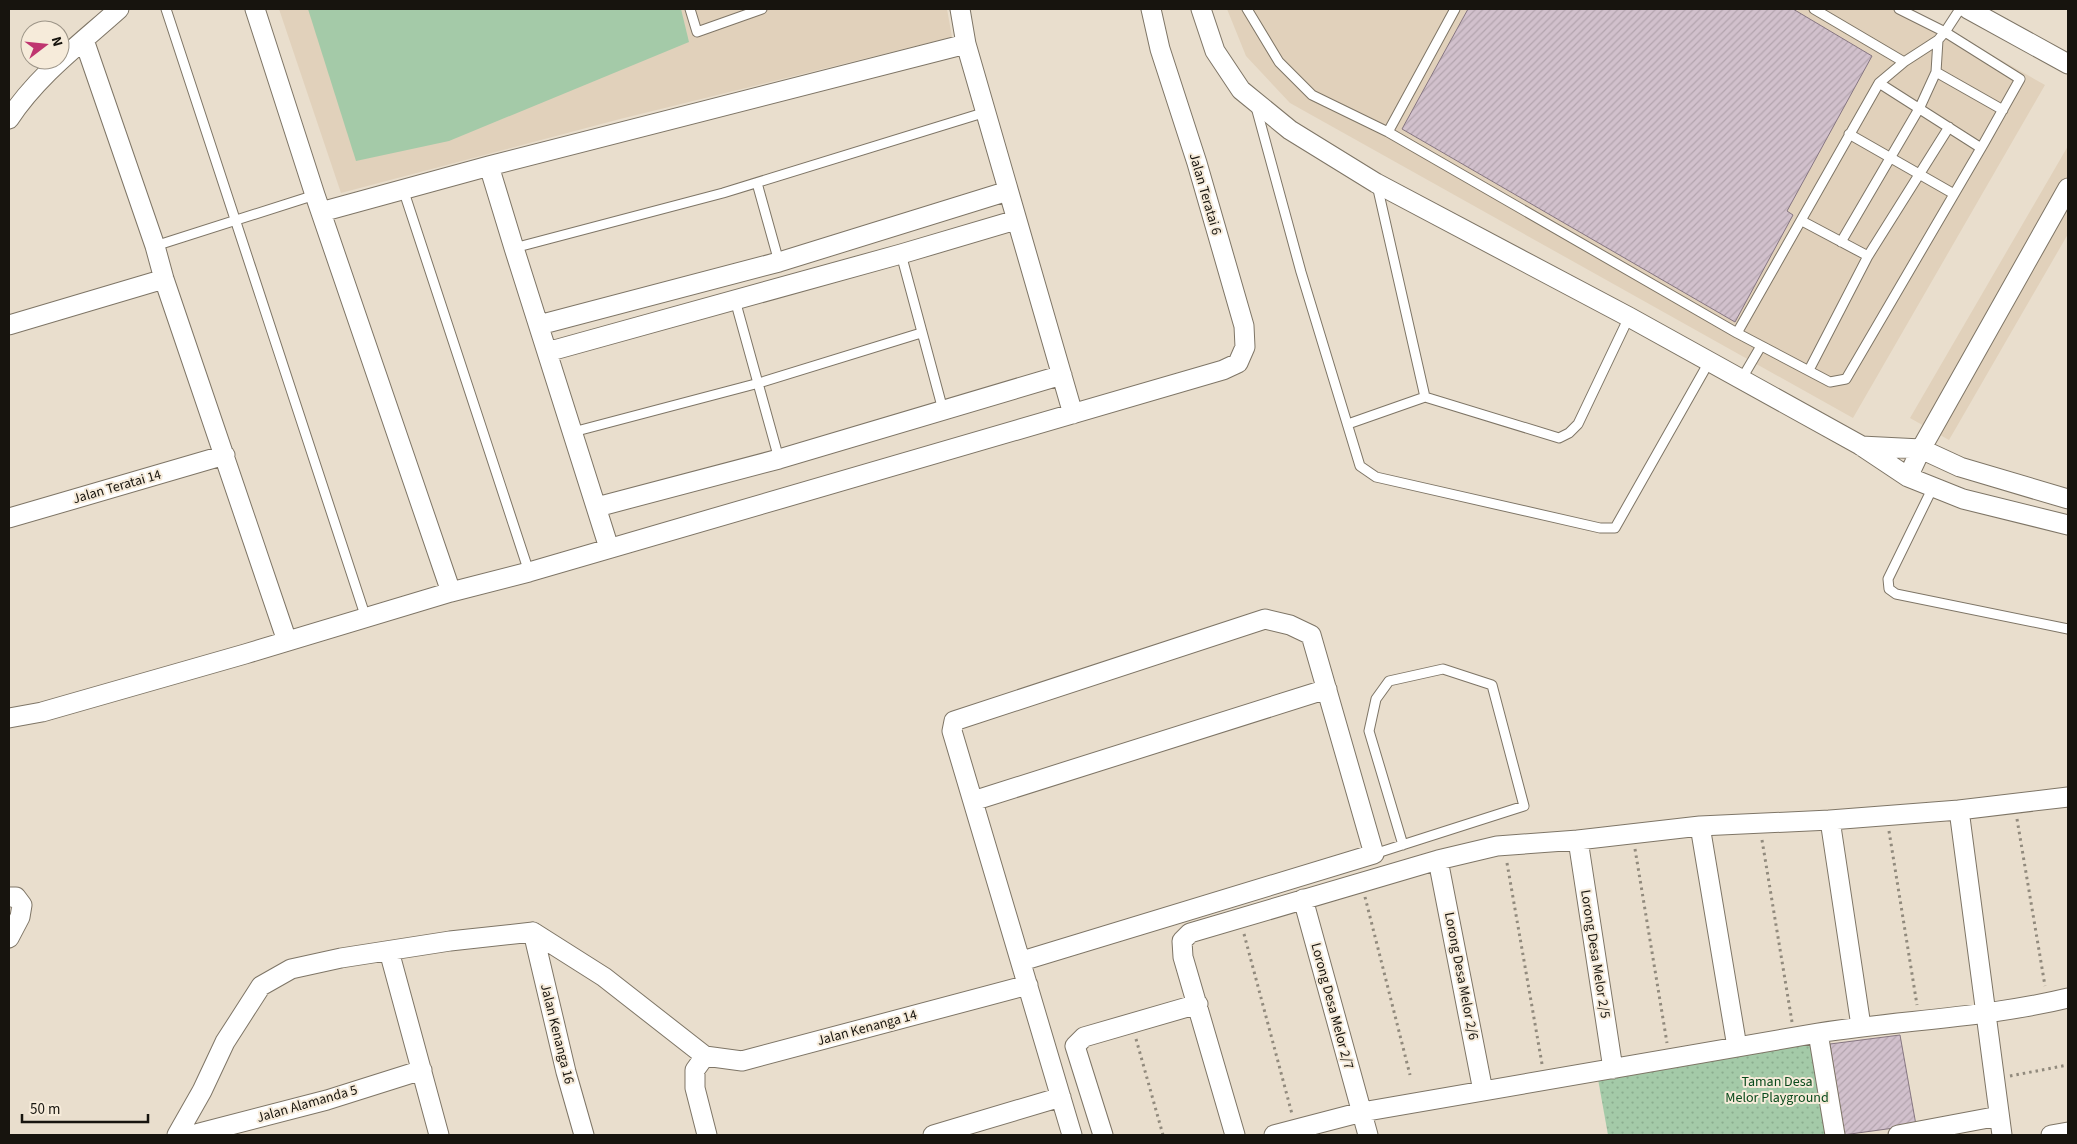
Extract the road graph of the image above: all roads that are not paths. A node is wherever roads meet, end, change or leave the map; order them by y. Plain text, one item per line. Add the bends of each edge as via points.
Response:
1 (119, 9) edge
2 (166, 9) edge
3 (255, 9) edge
4 (690, 9) edge
5 (762, 9) edge
6 (960, 9) edge
7 (1151, 9) edge
8 (1201, 9) edge
9 (1247, 9) edge
10 (1456, 9) edge
11 (1814, 9) edge
12 (1899, 9) edge
13 (1960, 9) edge
14 (1968, 9) edge
15 (1945, 32) junction
16 (84, 40) junction
17 (1938, 40) junction
18 (966, 44) junction
19 (1904, 62) junction
20 (2068, 64) edge
21 (1936, 72) junction
22 (1879, 83) junction
23 (1254, 101) junction
24 (1920, 107) junction
25 (2003, 110) junction
26 (986, 112) junction
27 (9, 119) edge
28 (1949, 127) junction
29 (1388, 132) junction
30 (1849, 134) junction
31 (1981, 148) junction
32 (1890, 157) junction
33 (490, 166) junction
34 (1920, 174) junction
35 (757, 183) junction
36 (1376, 183) junction
37 (2068, 188) edge
38 (403, 190) junction
39 (1008, 191) junction
40 (1954, 194) junction
41 (318, 203) junction
42 (236, 220) junction
43 (1016, 220) junction
44 (1802, 221) junction
45 (1841, 242) junction
46 (155, 246) junction
47 (514, 248) junction
48 (901, 254) junction
49 (1868, 256) junction
50 (779, 262) junction
51 (164, 279) junction
52 (735, 299) junction
53 (1629, 317) junction
54 (9, 325) edge
55 (539, 325) junction
56 (921, 333) junction
57 (1737, 333) junction
58 (1761, 346) junction
59 (547, 352) junction
60 (1709, 362) junction
61 (1809, 370) junction
62 (1062, 375) junction
63 (1742, 380) junction
64 (759, 383) junction
65 (1426, 397) junction
66 (943, 410) junction
67 (1074, 414) junction
68 (1348, 424) junction
69 (573, 432) junction
70 (1860, 446) junction
71 (1921, 449) junction
72 (225, 455) junction
73 (779, 459) junction
74 (1908, 477) junction
75 (1932, 487) junction
76 (2068, 499) edge
77 (597, 507) junction
78 (9, 518) edge
79 (2068, 524) edge
80 (609, 548) junction
81 (529, 572) junction
82 (450, 592) junction
83 (366, 618) junction
84 (2068, 629) edge
85 (287, 641) junction
86 (1327, 689) junction
87 (9, 718) edge
88 (2068, 797) edge
89 (973, 801) junction
90 (1959, 810) junction
91 (1830, 820) junction
92 (1700, 826) junction
93 (1578, 840) junction
94 (1403, 845) junction
95 (1374, 854) junction
96 (1438, 860) junction
97 (9, 897) edge
98 (1303, 899) junction
99 (533, 932) junction
100 (9, 938) edge
101 (389, 951) junction
102 (1022, 961) junction
103 (1028, 985) junction
104 (2068, 998) edge
105 (1198, 1004) junction
106 (1986, 1013) junction
107 (1861, 1026) junction
108 (1818, 1033) junction
109 (1737, 1047) junction
110 (705, 1056) junction
111 (1612, 1069) junction
112 (422, 1070) junction
113 (1484, 1091) junction
114 (1061, 1097) junction
115 (1362, 1112) junction
116 (1999, 1116) junction
117 (2068, 1132) edge
118 (177, 1135) edge
119 (192, 1135) edge
120 (439, 1135) edge
121 (584, 1135) edge
122 (707, 1135) edge
123 (933, 1135) edge
124 (1072, 1135) edge
125 (1102, 1135) edge
126 (1235, 1135) edge
127 (1274, 1135) edge
128 (1368, 1135) edge
129 (1835, 1135) edge
130 (1898, 1135) edge
131 (2002, 1135) edge
132 (2051, 1135) edge

1 - 16 street
2 - 42 lane
3 - 41 street
4 - 5 lane via 696,32
6 - 18 street
7 - 67 street, Jalan Teratai 6 via 1160,49 1244,326 1245,347 1238,363 1223,370
8 - 23 street via 1215,51 1241,90
9 - 29 lane via 1279,62 1312,95
10 - 29 lane
11 - 19 lane
12 - 15 lane
13 - 15 lane
14 - 20 street
15 - 17 lane
15 - 25 lane via 2020,79
16 - 27 street via 29,92
16 - 46 street
17 - 19 lane
17 - 21 lane
18 - 26 street
18 - 33 street
19 - 22 lane
21 - 24 lane
21 - 25 lane
22 - 24 lane
22 - 30 lane
23 - 36 street via 1290,130
23 - 68 lane via 1301,272
24 - 28 lane
24 - 32 lane
25 - 31 lane
26 - 35 lane
26 - 39 street
28 - 31 lane
28 - 34 lane
29 - 57 lane
30 - 32 lane
30 - 44 lane
31 - 40 lane
32 - 34 lane
32 - 45 lane
33 - 38 street
33 - 47 street
34 - 40 lane
34 - 49 lane
35 - 47 lane
35 - 50 lane
36 - 53 street
36 - 65 lane
37 - 71 street
38 - 41 street
38 - 81 lane
39 - 43 street
39 - 50 street
40 - 61 lane via 1846,379 1830,382
41 - 42 lane
41 - 82 street
42 - 46 lane
42 - 83 lane
43 - 48 street
43 - 62 street
44 - 45 lane
44 - 57 lane
45 - 49 lane
46 - 51 street
47 - 55 street
48 - 52 street
48 - 56 lane
49 - 61 lane
50 - 55 street
51 - 54 street
51 - 72 street
52 - 59 street
52 - 64 lane
53 - 60 street
53 - 65 lane via 1578,424 1559,438
55 - 59 street
56 - 64 lane
56 - 66 lane
57 - 58 lane
58 - 61 lane
58 - 63 lane
59 - 69 street
60 - 63 street
60 - 68 lane via 1626,510 1615,528 1611,529 1376,477 1360,466
62 - 66 street
62 - 67 street
63 - 70 street
64 - 69 lane
64 - 73 lane
65 - 68 lane
66 - 73 street
67 - 80 street
69 - 77 street
70 - 71 street
70 - 74 street
71 - 74 street
71 - 76 street via 1960,467
72 - 78 street, Jalan Teratai 14
72 - 85 street
73 - 77 street
74 - 75 street
75 - 79 street via 1963,500
75 - 84 lane via 1888,579 1889,589 1896,594
77 - 80 street
80 - 81 street
81 - 82 street
82 - 83 street
83 - 85 street
85 - 87 street via 42,712
86 - 89 street
86 - 89 street via 1311,635 1290,625 1265,619 954,721 952,731
86 - 95 street
88 - 90 street
89 - 102 street
90 - 91 street
90 - 106 street
91 - 92 street
91 - 107 street
92 - 93 street
92 - 109 street
93 - 96 street via 1504,845
93 - 111 street, Lorong Desa Melor 2/5
94 - 94 lane via 1524,806 1492,685 1443,669 1389,681 1376,699 1370,731
94 - 95 lane
95 - 102 street
96 - 98 street
96 - 113 street, Lorong Desa Melor 2/6
97 - 100 street via 16,897 22,905 20,918
98 - 105 street via 1190,933 1182,941
98 - 115 street, Lorong Desa Melor 2/7
99 - 101 street
99 - 110 street via 604,977
99 - 121 street, Jalan Kenanga 16
101 - 112 street
101 - 118 street via 291,969 261,986 225,1042
102 - 103 street
103 - 110 street, Jalan Kenanga 14 via 742,1061
103 - 114 street
104 - 106 street
105 - 125 street via 1084,1037 1075,1046
105 - 126 street
106 - 107 street
106 - 116 street
107 - 108 street
108 - 109 street
108 - 129 street
109 - 111 street
110 - 122 street via 695,1070 695,1088
111 - 113 street
112 - 119 street, Jalan Alamanda 5 via 327,1100
112 - 120 street
113 - 115 street
114 - 123 street
114 - 124 street
115 - 127 street
115 - 128 street, Lorong Desa Melor 2/7
116 - 130 street
116 - 131 street
117 - 132 street

